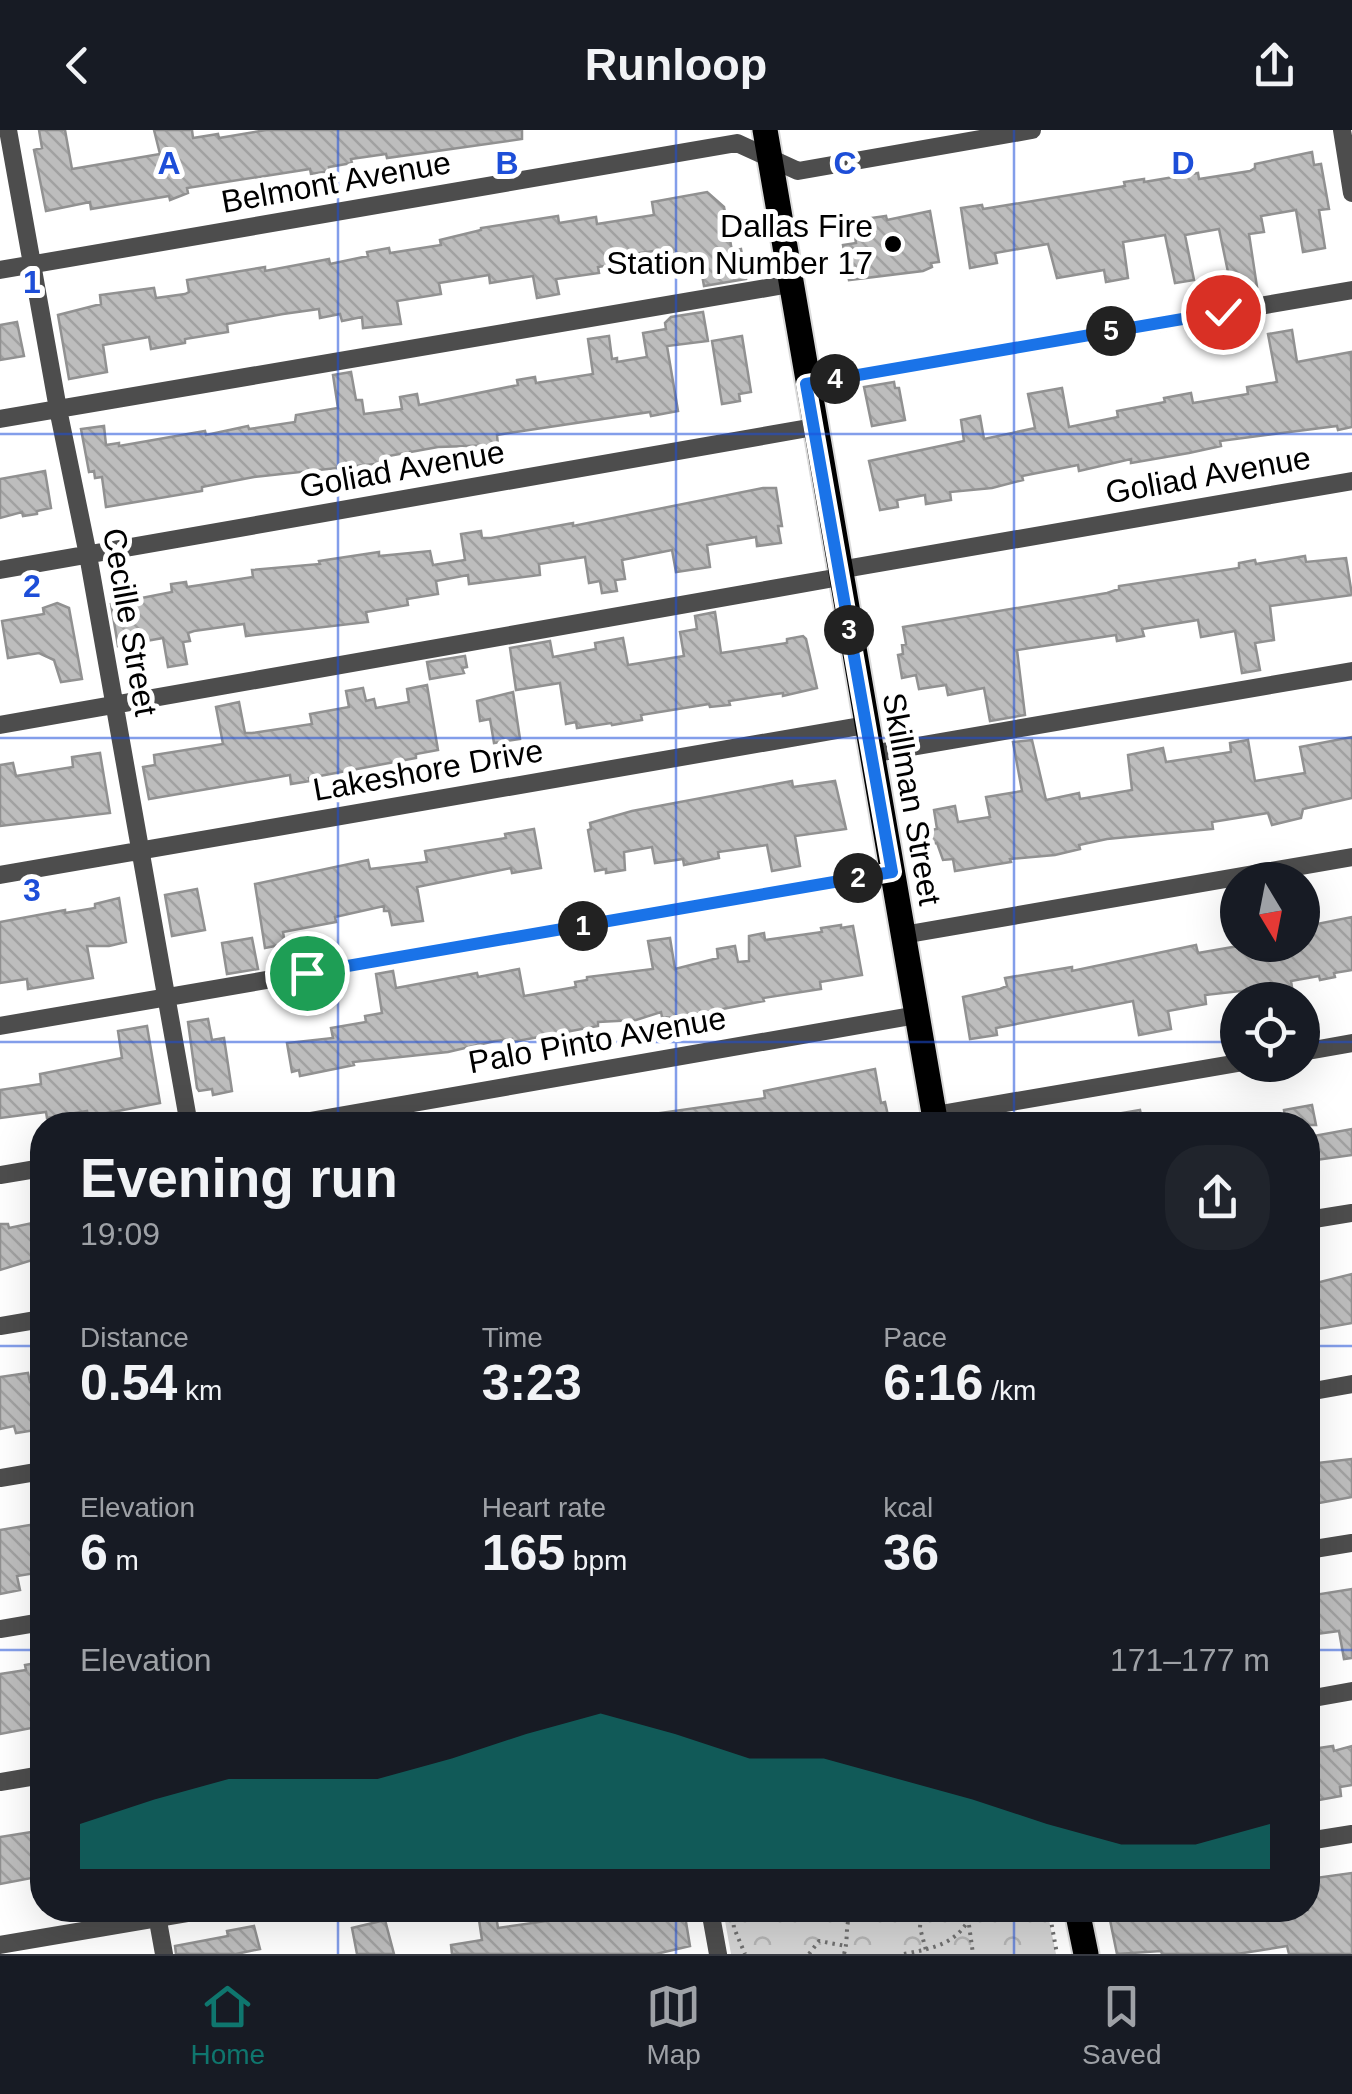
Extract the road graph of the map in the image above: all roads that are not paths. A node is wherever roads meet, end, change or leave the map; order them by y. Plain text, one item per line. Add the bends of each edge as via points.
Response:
1 (8, 130) edge
2 (765, 130) edge
3 (1032, 130) edge
4 (1342, 130) edge
5 (769, 157) junction
6 (1352, 193) edge
7 (34, 264) junction
8 (0, 270) edge
9 (790, 284) junction
10 (1352, 290) edge
11 (806, 384) junction
12 (58, 409) junction
13 (0, 419) edge
14 (814, 427) junction
15 (1352, 481) edge
16 (88, 555) junction
17 (0, 570) edge
18 (839, 573) junction
19 (1352, 672) edge
20 (115, 706) junction
21 (0, 725) edge
22 (866, 725) junction
23 (871, 754) junction
24 (140, 850) junction
25 (1352, 858) edge
26 (892, 872) junction
27 (0, 875) edge
28 (903, 935) junction
29 (166, 998) junction
30 (917, 1015) junction
31 (0, 1026) edge
32 (1352, 1043) edge
33 (1320, 1049) edge
34 (1220, 1066) edge
35 (187, 1112) edge
36 (361, 1112) edge
37 (935, 1112) edge
38 (978, 1112) edge
39 (30, 1170) edge
40 (0, 1176) edge
41 (1352, 1213) edge
42 (1320, 1218) edge
43 (30, 1320) edge
44 (0, 1326) edge
45 (1352, 1384) edge
46 (1320, 1390) edge
47 (30, 1473) edge
48 (0, 1478) edge
49 (1352, 1543) edge
50 (1320, 1548) edge
51 (30, 1624) edge
52 (0, 1629) edge
53 (1352, 1691) edge
54 (1320, 1696) edge
55 (30, 1777) edge
56 (0, 1782) edge
57 (1352, 1834) edge
58 (1320, 1839) edge
59 (116, 1922) edge
60 (158, 1922) edge
61 (712, 1922) edge
62 (1079, 1922) edge
63 (0, 1945) edge
64 (164, 1954) edge
65 (718, 1954) edge
66 (1086, 1954) edge

1 - 7 street, Cecille Street
2 - 5 main road, Skillman Street
3 - 5 street, Belmont Avenue via 798,171
4 - 6 street
5 - 7 street, Belmont Avenue via 738,143
5 - 9 main road, Skillman Street
7 - 8 street, Belmont Avenue
7 - 12 street, Cecille Street
9 - 11 main road, Skillman Street
9 - 12 street
10 - 11 street
11 - 14 main road, Skillman Street
12 - 13 street
12 - 16 street, Cecille Street
14 - 16 street, Goliad Avenue
14 - 18 main road, Skillman Street
15 - 18 street, Goliad Avenue
16 - 17 street, Goliad Avenue
16 - 20 street, Cecille Street
18 - 20 street, Goliad Avenue
18 - 22 main road, Skillman Street
19 - 23 street
20 - 21 street, Goliad Avenue
20 - 24 street, Cecille Street
22 - 23 main road, Skillman Street
22 - 24 street, Lakeshore Drive
23 - 26 main road, Skillman Street
24 - 27 street, Lakeshore Drive
24 - 29 street, Cecille Street
25 - 28 street
26 - 28 main road, Skillman Street
26 - 29 street
28 - 30 main road, Skillman Street
29 - 31 street
29 - 35 street, Cecille Street
30 - 36 street, Palo Pinto Avenue
30 - 37 main road, Skillman Street
32 - 33 street
34 - 38 street
39 - 40 street
41 - 42 street
43 - 44 street
45 - 46 street
47 - 48 street
49 - 50 street
51 - 52 street
53 - 54 street
55 - 56 street
57 - 58 street
59 - 63 street
60 - 64 street
61 - 65 street
62 - 66 main road

